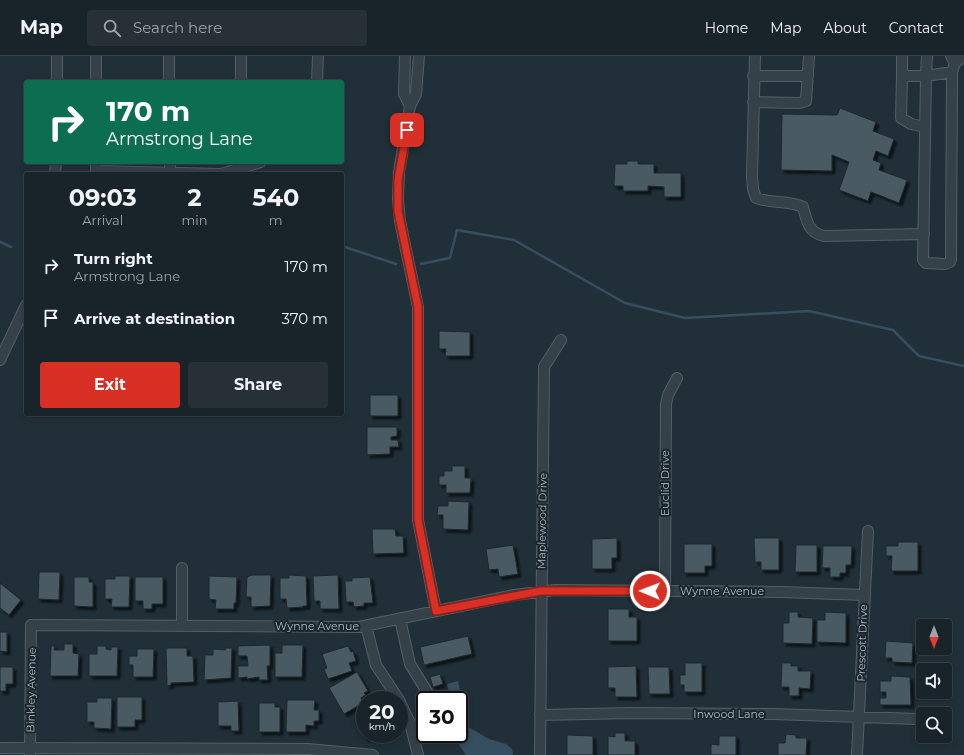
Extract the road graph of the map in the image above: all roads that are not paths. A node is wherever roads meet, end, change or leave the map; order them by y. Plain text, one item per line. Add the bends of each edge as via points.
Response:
1 (57, 56) edge
2 (96, 56) edge
3 (169, 56) edge
4 (241, 56) edge
5 (318, 56) edge
6 (405, 56) edge
7 (419, 56) edge
8 (755, 56) edge
9 (809, 56) edge
10 (902, 56) edge
11 (926, 56) edge
12 (954, 62) edge
13 (753, 76) junction
14 (808, 76) junction
15 (902, 76) junction
16 (926, 76) junction
17 (57, 80) edge
18 (96, 80) edge
19 (169, 80) edge
20 (241, 80) edge
21 (317, 80) edge
22 (753, 102) junction
23 (410, 106) junction
24 (925, 127) junction
25 (96, 164) edge
26 (244, 164) edge
27 (133, 172) edge
28 (226, 172) edge
29 (924, 234) junction
30 (24, 309) edge
31 (561, 340) dead end
32 (0, 360) edge
33 (677, 378) dead end
34 (868, 531) dead end
35 (182, 568) dead end
36 (541, 591) junction
37 (665, 591) junction
38 (864, 595) junction
39 (436, 611) junction
40 (400, 619) junction
41 (31, 625) joint
42 (182, 625) junction
43 (366, 626) junction
44 (393, 691) edge
45 (426, 691) edge
46 (540, 715) junction
47 (859, 717) junction
48 (408, 718) edge
49 (916, 719) edge
50 (414, 734) joint
51 (0, 748) edge
52 (30, 752) edge
53 (282, 752) edge
54 (373, 755) edge
55 (418, 755) edge
56 (540, 755) edge
57 (857, 755) edge

1 - 17 street
2 - 18 street
3 - 19 street
4 - 20 street
5 - 21 street
6 - 23 street via 404,94
7 - 23 street via 416,94
8 - 13 street
9 - 14 street
10 - 15 street
11 - 16 street
12 - 16 street
12 - 29 street via 950,262 926,263 923,260
13 - 14 street
13 - 22 street
14 - 22 street via 806,101
15 - 16 street
15 - 24 street via 901,118 911,124
16 - 24 street
22 - 29 street via 753,189 756,198 788,202 803,208 808,228 815,234 824,236
23 - 39 street via 398,180 398,211 418,307 418,520
24 - 29 street
25 - 27 street via 96,171
26 - 28 street
30 - 32 street
31 - 36 street, Maplewood Drive via 544,367
33 - 37 street, Euclid Drive via 666,404
34 - 38 street, Prescott Drive
35 - 42 street
36 - 37 street, Wynne Avenue
36 - 39 street, Wynne Avenue
36 - 46 street, Maplewood Drive
37 - 38 street, Wynne Avenue
38 - 47 street, Prescott Drive
39 - 40 street, Wynne Avenue
40 - 43 street, Wynne Avenue
40 - 45 street via 410,664
41 - 42 street, Wynne Avenue
41 - 52 street, Binkley Avenue
42 - 43 street, Wynne Avenue
43 - 44 street via 376,665
46 - 47 street, Inwood Lane via 648,713
46 - 56 street, Maplewood Drive
47 - 49 street, Inwood Lane
47 - 57 street, Prescott Drive
48 - 50 street
50 - 55 street
51 - 52 street
52 - 53 street
53 - 54 street via 329,750

